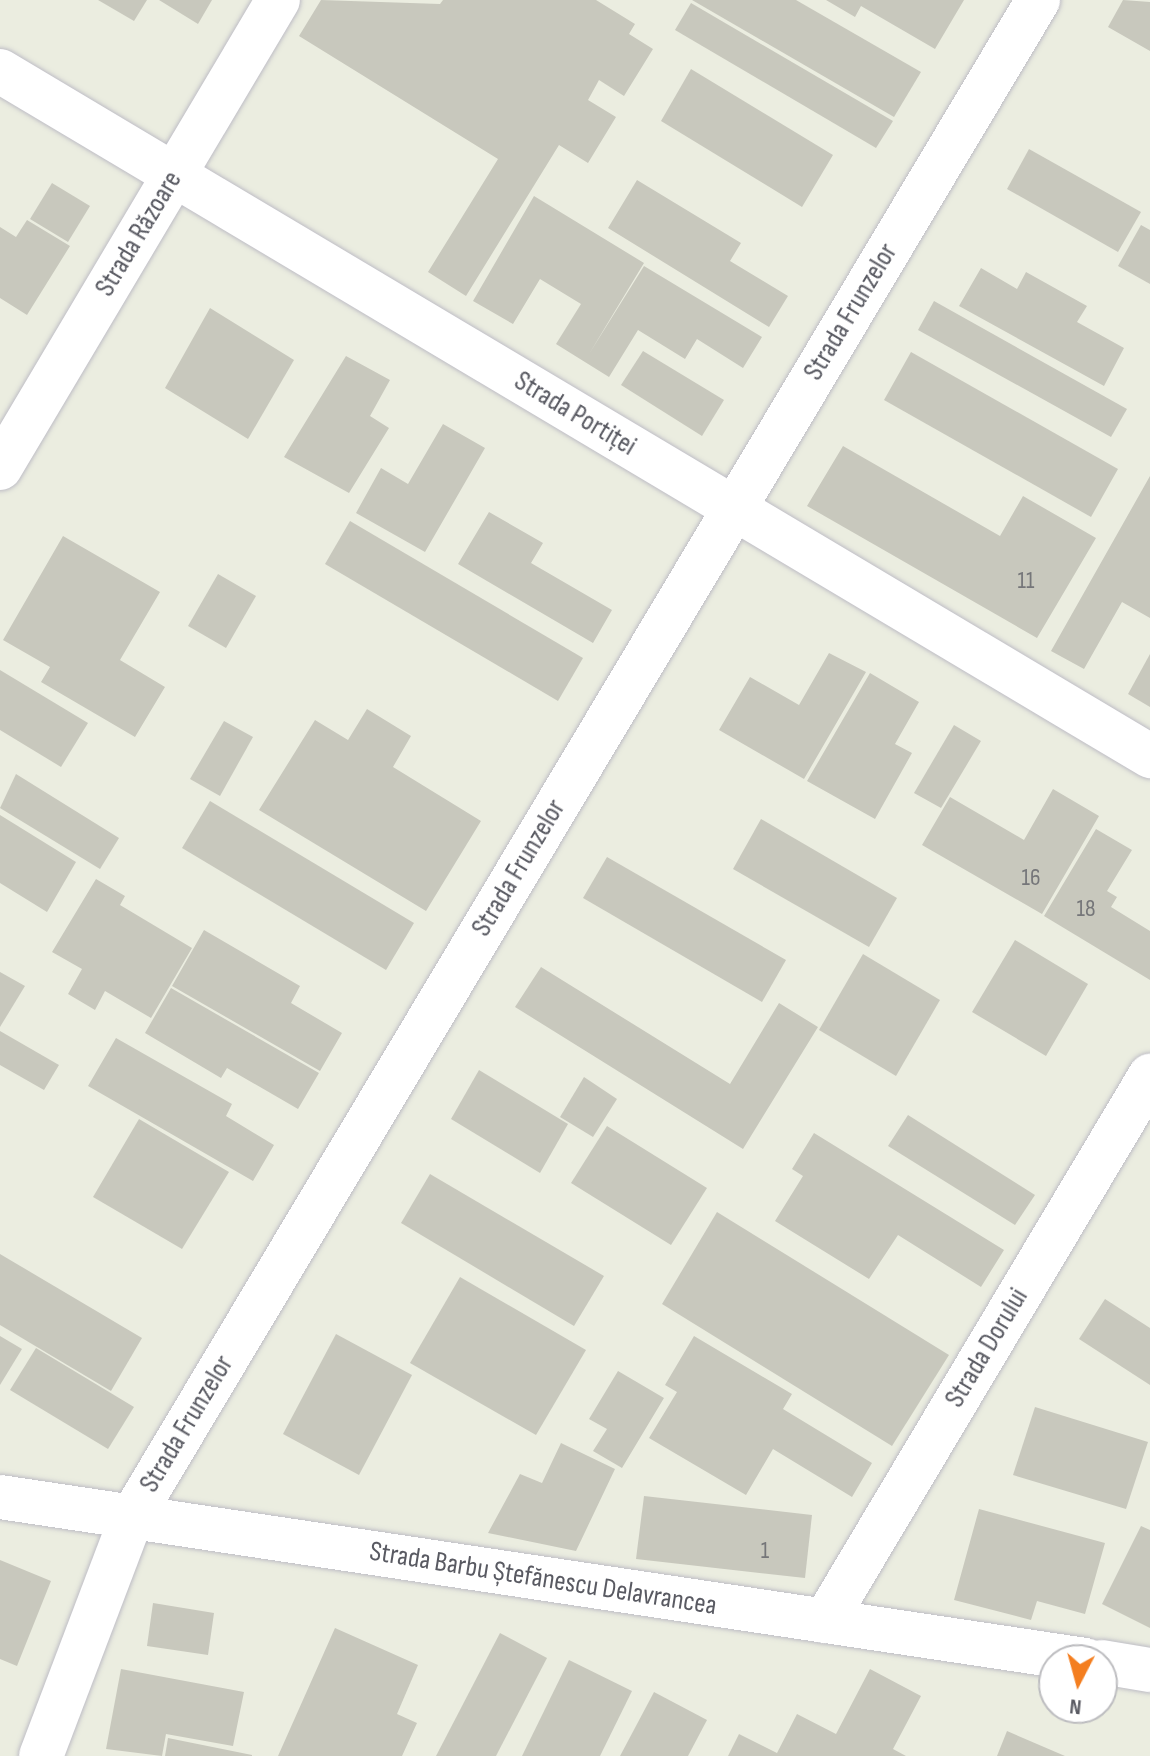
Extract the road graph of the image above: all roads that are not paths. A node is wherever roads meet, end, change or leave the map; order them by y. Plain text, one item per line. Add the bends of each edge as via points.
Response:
1 (278, 0) edge
2 (1038, 0) edge
3 (0, 71) edge
4 (174, 175) junction
5 (0, 468) edge
6 (734, 508) junction
7 (1150, 756) edge
8 (1150, 1076) edge
9 (0, 1497) edge
10 (132, 1517) junction
11 (825, 1621) junction
12 (1038, 1653) edge
13 (1118, 1665) edge
14 (1150, 1670) edge
15 (41, 1756) edge

1 - 4 street, Strada Răzoare
2 - 6 street, Strada Frunzelor
3 - 4 street, Strada Portiței
4 - 5 street, Strada Răzoare
4 - 6 street, Strada Portiței
6 - 7 street, Strada Portiței
6 - 10 street, Strada Frunzelor
8 - 11 street, Strada Dorului
9 - 10 street, Strada Barbu Ștefănescu Delavrancea
10 - 11 street, Strada Barbu Ștefănescu Delavrancea
10 - 15 street, Strada Frunzelor
11 - 12 street, Strada Barbu Ștefănescu Delavrancea
13 - 14 street

